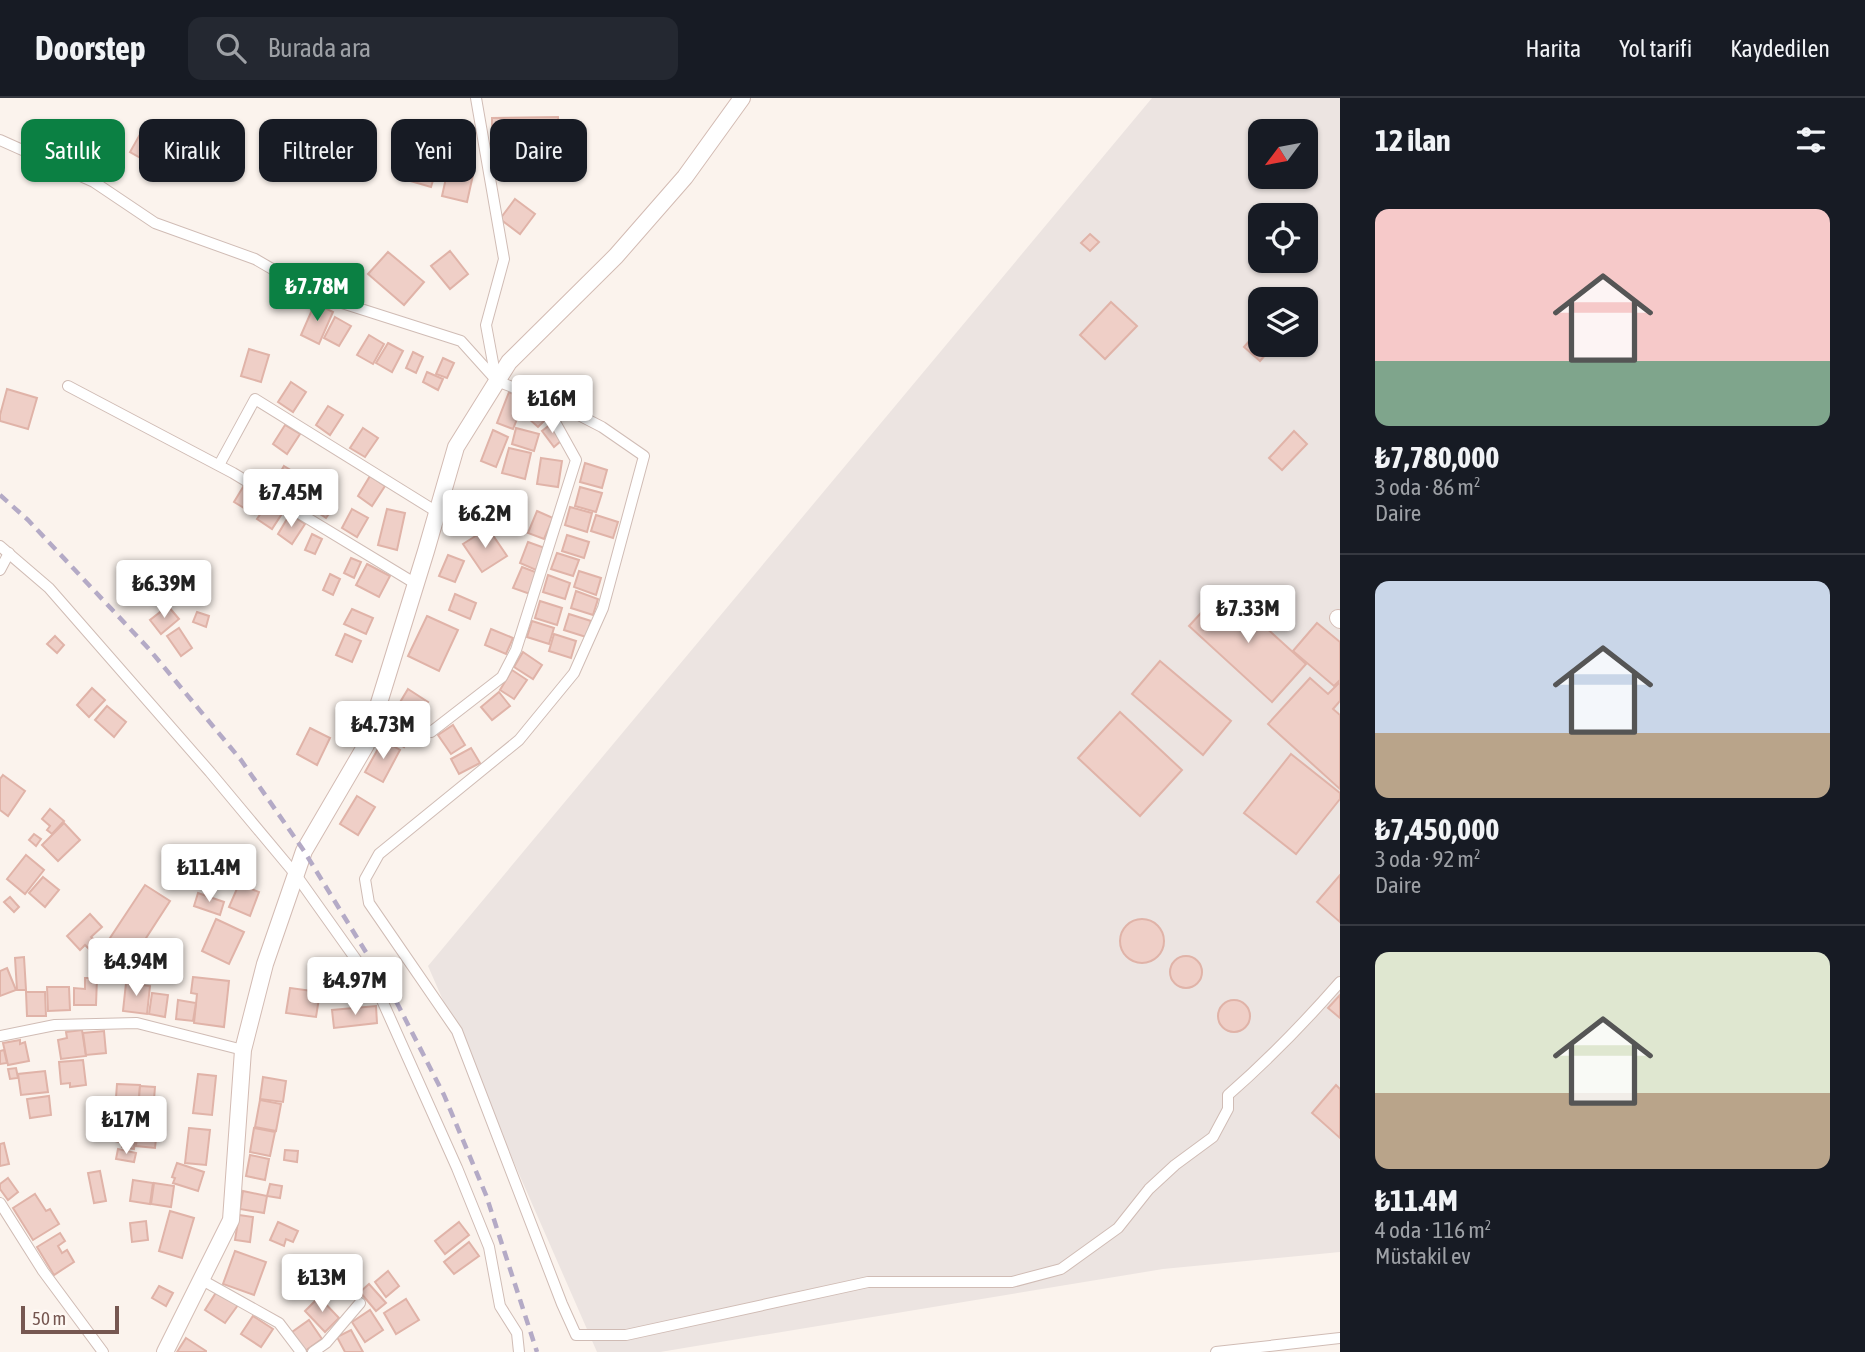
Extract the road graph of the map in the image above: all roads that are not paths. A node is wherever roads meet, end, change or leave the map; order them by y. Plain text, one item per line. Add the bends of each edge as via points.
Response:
1 (476, 98) edge
2 (742, 98) edge
3 (0, 140) edge
4 (497, 381) junction
5 (68, 386) dead end
6 (535, 396) junction
7 (219, 465) junction
8 (437, 512) junction
9 (5, 549) edge
10 (0, 570) edge
11 (416, 584) junction
12 (378, 705) junction
13 (296, 875) junction
14 (1340, 982) edge
15 (0, 1036) edge
16 (243, 1050) junction
17 (0, 1203) edge
18 (202, 1280) junction
19 (360, 1303) dead end
20 (1340, 1338) edge
21 (103, 1352) edge
22 (165, 1352) edge
23 (301, 1352) edge
24 (313, 1352) edge
25 (519, 1352) edge
26 (1216, 1352) edge

1 - 4 street via 504,259 486,325
2 - 4 street via 685,177 616,256 509,362
3 - 4 street via 94,182 155,223 255,259 317,295 461,341
4 - 6 street
4 - 8 street via 456,447
5 - 7 street
6 - 12 street via 576,460 516,650 502,677 431,732
6 - 14 street via 602,427 644,456 603,608 574,673 519,740 379,854 365,879 369,903 457,1031 576,1335 626,1335 868,1282 1012,1282 1061,1269 1118,1228 1149,1189 1213,1137 1228,1109 1228,1095
7 - 8 street via 255,399
7 - 11 street
8 - 11 street
9 - 10 street
9 - 13 street via 49,588
11 - 12 street
12 - 13 street via 366,745 304,850
13 - 16 street via 265,964
13 - 25 street via 377,989 485,1235 500,1306 517,1333
15 - 16 street via 55,1025 137,1023
16 - 18 street via 231,1220
17 - 21 street
18 - 22 street
18 - 23 street via 279,1324
19 - 24 street
20 - 26 street

